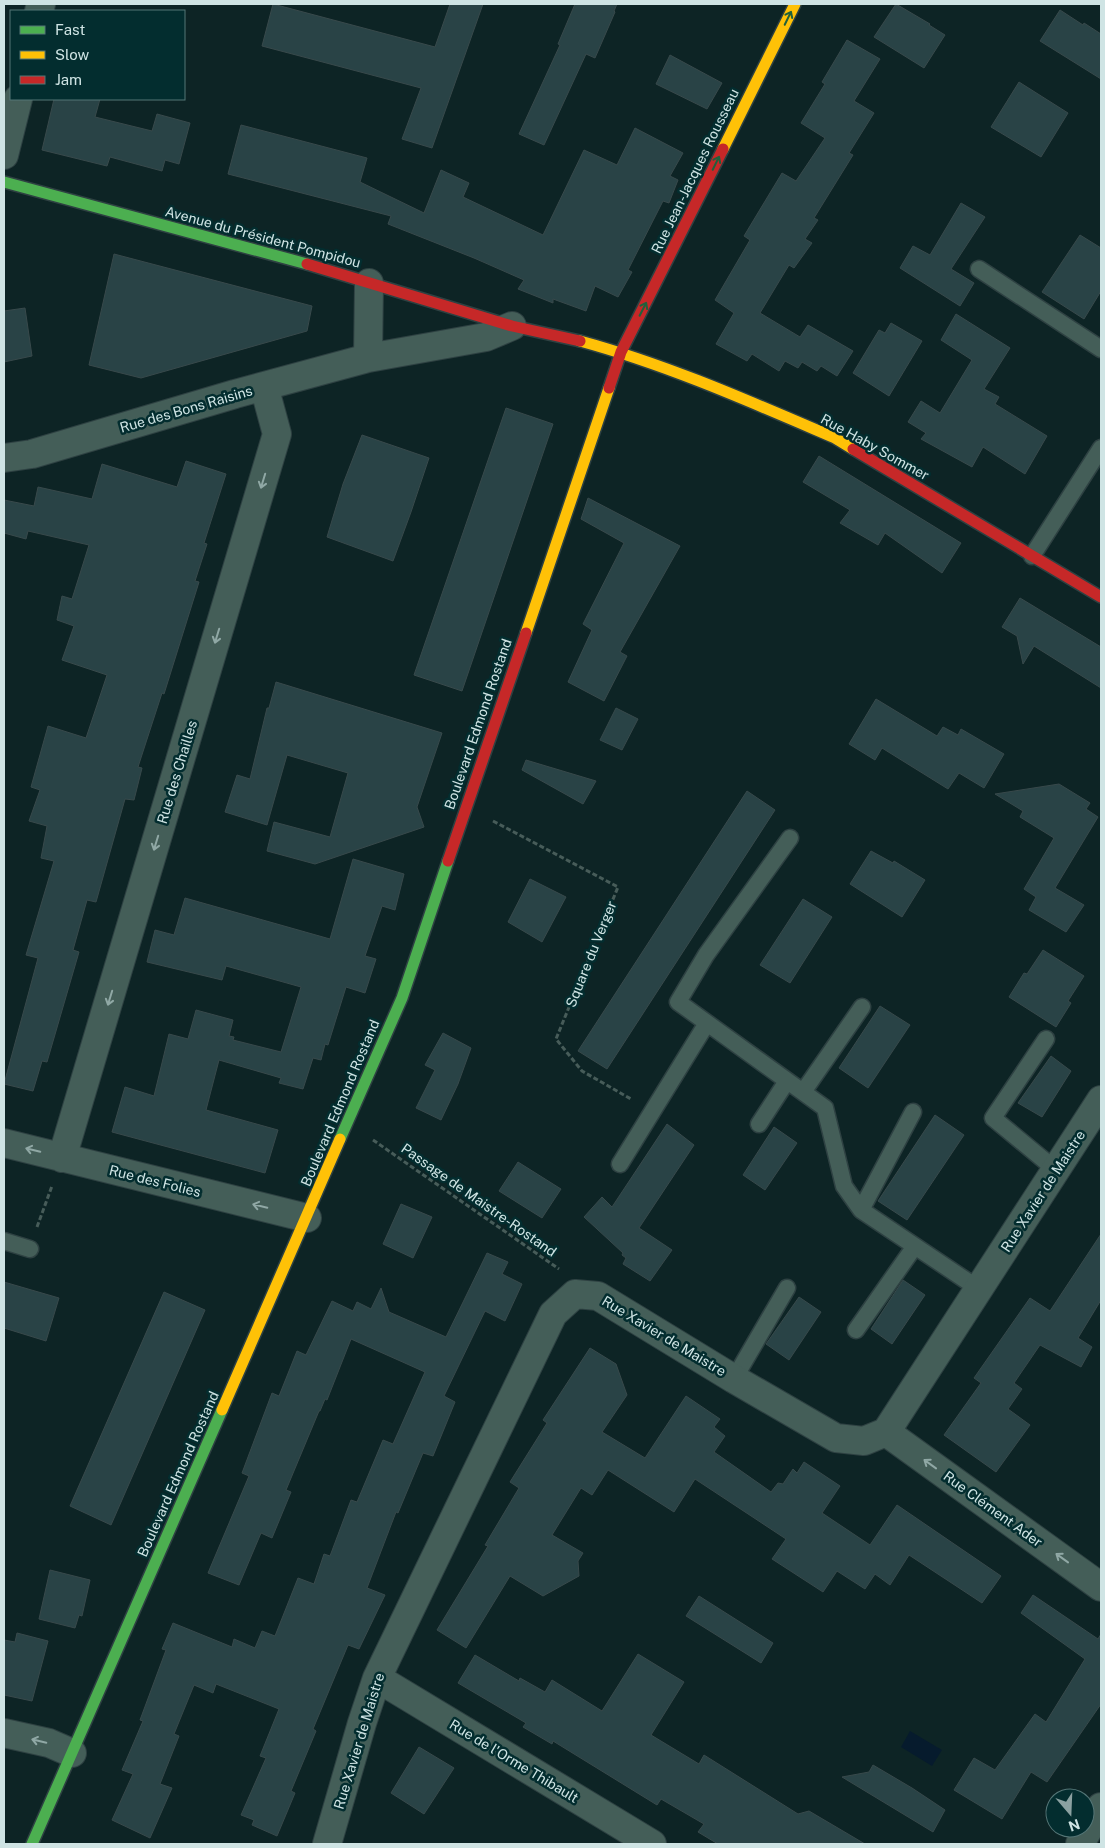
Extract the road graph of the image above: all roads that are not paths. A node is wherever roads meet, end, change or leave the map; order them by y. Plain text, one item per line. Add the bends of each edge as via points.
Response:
1 (795, 4) edge
2 (18, 100) edge
3 (4, 155) edge
4 (4, 182) edge
5 (979, 269) dead end
6 (369, 283) junction
7 (512, 326) junction
8 (1101, 349) edge
9 (621, 352) junction
10 (368, 358) junction
11 (264, 386) junction
12 (1101, 448) edge
13 (4, 458) edge
14 (1032, 556) junction
15 (1101, 597) edge
16 (790, 838) dead end
17 (862, 1007) dead end
18 (707, 1024) junction
19 (1046, 1039) dead end
20 (787, 1081) junction
21 (803, 1092) junction
22 (914, 1112) dead end
23 (1097, 1116) edge
24 (760, 1124) dead end
25 (4, 1143) edge
26 (62, 1158) junction
27 (620, 1164) dead end
28 (1056, 1170) junction
29 (862, 1210) junction
30 (307, 1218) junction
31 (4, 1241) edge
32 (915, 1246) junction
33 (30, 1248) road end
34 (787, 1288) dead end
35 (979, 1289) junction
36 (856, 1330) dead end
37 (734, 1380) junction
38 (886, 1432) junction
39 (1101, 1587) edge
40 (377, 1678) junction
41 (4, 1733) edge
42 (72, 1753) junction
43 (1101, 1807) edge
44 (32, 1844) edge
45 (327, 1844) edge
46 (652, 1844) edge
47 (1080, 1844) edge

9 -> 1 street, Rue Jean-Jacques Rousseau
2 - 3 street
4 - 6 street, Avenue du Président Pompidou
5 - 8 lane
6 - 7 street, Avenue du Président Pompidou
6 - 10 street
7 - 9 street
7 - 10 street, Rue des Bons Raisins via 486,337
9 - 14 street, Rue Haby Sommer via 716,387 836,438
9 - 30 street, Boulevard Edmond Rostand via 402,998
10 - 11 street, Rue des Bons Raisins
11 - 13 street, Rue des Bons Raisins via 32,454
11 -> 26 street, Rue des Chailles via 277,434
12 - 14 lane
14 - 15 street, Rue Haby Sommer
16 - 18 lane via 706,954 678,1002
17 - 21 lane
18 - 20 lane
18 - 27 lane
19 - 28 lane via 993,1118
20 - 21 lane
20 - 24 lane
21 - 29 lane via 825,1108 844,1186
22 - 29 lane
23 - 28 street, Rue Xavier de Maistre
26 -> 25 street, Rue des Folies
30 -> 26 street, Rue des Folies
28 - 35 street, Rue Xavier de Maistre
29 - 32 lane
30 - 42 street, Boulevard Edmond Rostand
31 - 33 lane
32 - 35 lane
32 - 36 lane
34 - 37 lane
35 - 38 street, Rue Xavier de Maistre
37 - 38 street, Rue Xavier de Maistre via 836,1438 864,1442
37 - 40 street, Rue Xavier de Maistre via 598,1296 575,1294 553,1314
39 -> 38 street, Rue Clément Ader
40 - 45 street, Rue Xavier de Maistre
40 - 46 street, Rue de l'Orme Thibault
42 -> 41 street via 49,1743
42 - 44 street, Boulevard Edmond Rostand
43 - 47 street

